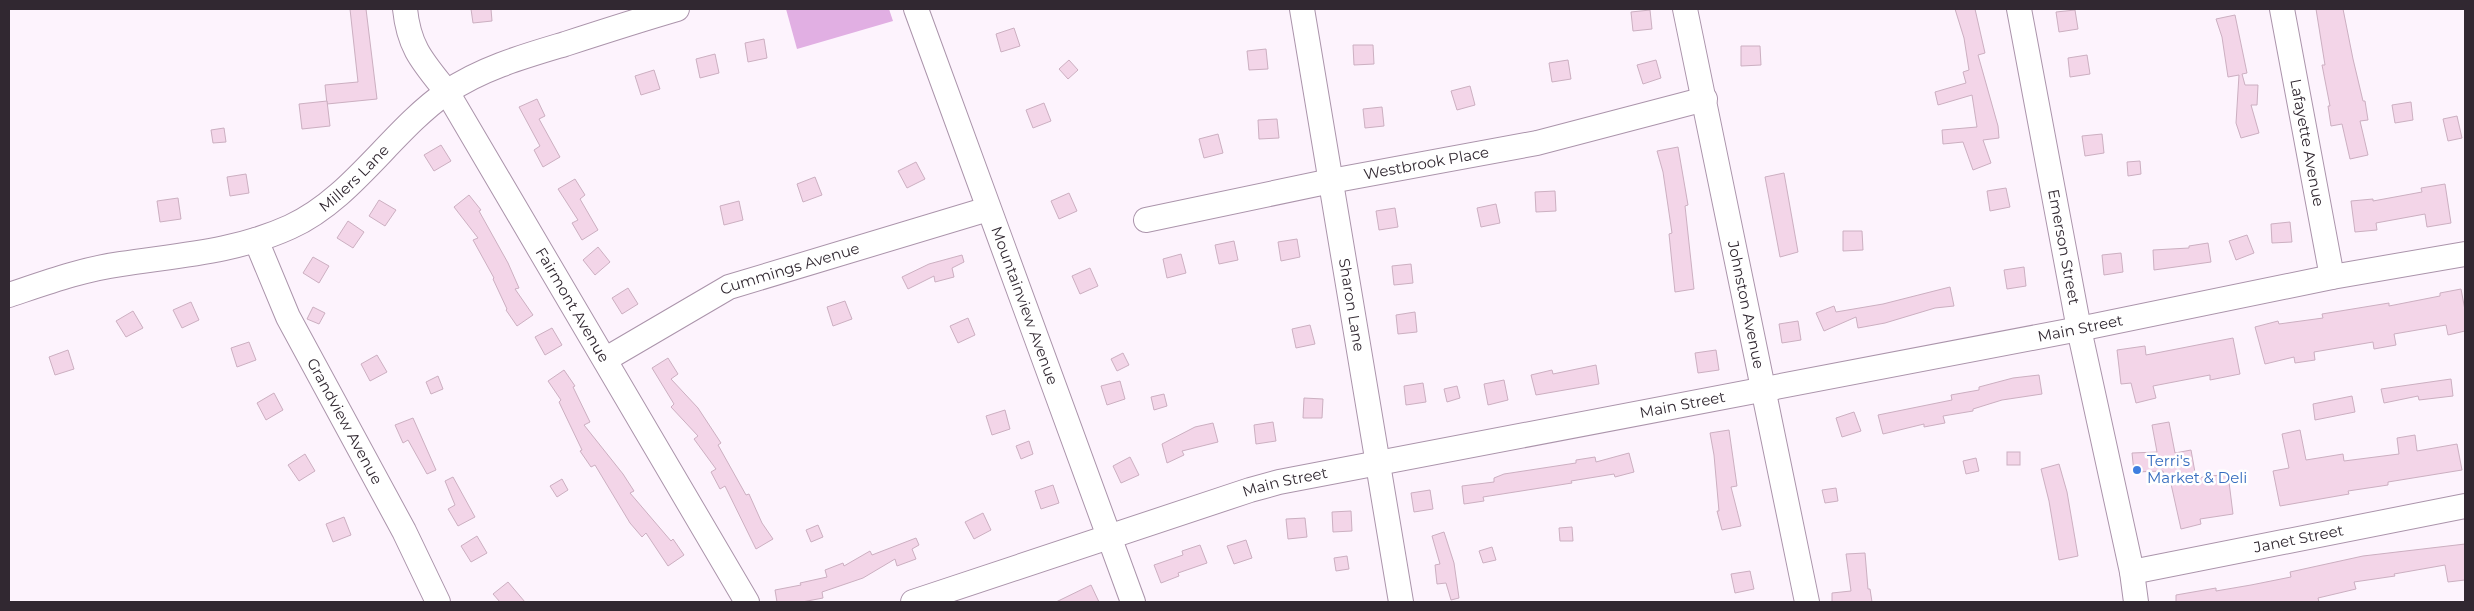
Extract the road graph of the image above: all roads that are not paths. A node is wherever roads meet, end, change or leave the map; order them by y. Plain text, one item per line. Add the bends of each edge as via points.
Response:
1 (405, 9) edge
2 (677, 9) edge
3 (916, 9) edge
4 (1302, 9) edge
5 (1685, 9) edge
6 (2019, 9) edge
7 (2282, 9) edge
8 (447, 92) junction
9 (1705, 98) junction
10 (1331, 181) junction
11 (988, 209) junction
12 (1146, 220) dead end
13 (256, 240) junction
14 (2465, 254) edge
15 (2332, 277) junction
16 (9, 295) edge
17 (2079, 329) junction
18 (606, 359) junction
19 (1763, 390) junction
20 (1377, 464) junction
21 (2465, 506) edge
22 (1109, 537) junction
23 (2132, 572) junction
24 (438, 602) edge
25 (748, 602) edge
26 (914, 602) edge
27 (1133, 602) edge
28 (1401, 602) edge
29 (1807, 602) edge
30 (2136, 602) edge

1 - 8 street, Fairmont Avenue via 408,32 417,54
2 - 8 street, Millers Lane via 532,54 475,76
3 - 11 street, Mountainview Avenue
4 - 10 street, Sharon Lane
5 - 9 street, Johnston Avenue
6 - 17 street, Emerson Street
7 - 15 street, Lafayette Avenue
8 - 13 street, Millers Lane via 326,204 292,226
8 - 18 street, Fairmont Avenue
9 - 10 street, Westbrook Place via 1537,143
9 - 19 street, Johnston Avenue
10 - 12 street, Westbrook Place
10 - 20 street, Sharon Lane
11 - 18 street, Cummings Avenue via 729,288
11 - 22 street, Mountainview Avenue
13 - 16 street, Millers Lane via 202,254 119,264
13 - 24 street, Grandview Avenue via 288,317 404,531
14 - 15 street, Main Street
15 - 17 street, Main Street
17 - 19 street, Main Street
17 - 23 street, Emerson Street
18 - 25 street, Fairmont Avenue
19 - 20 street, Main Street
19 - 29 street, Johnston Avenue
20 - 22 street, Main Street via 1250,490
20 - 28 street, Sharon Lane
21 - 23 street, Janet Street
22 - 26 street, Main Street
22 - 27 street, Mountainview Avenue
23 - 30 street, Emerson Street

